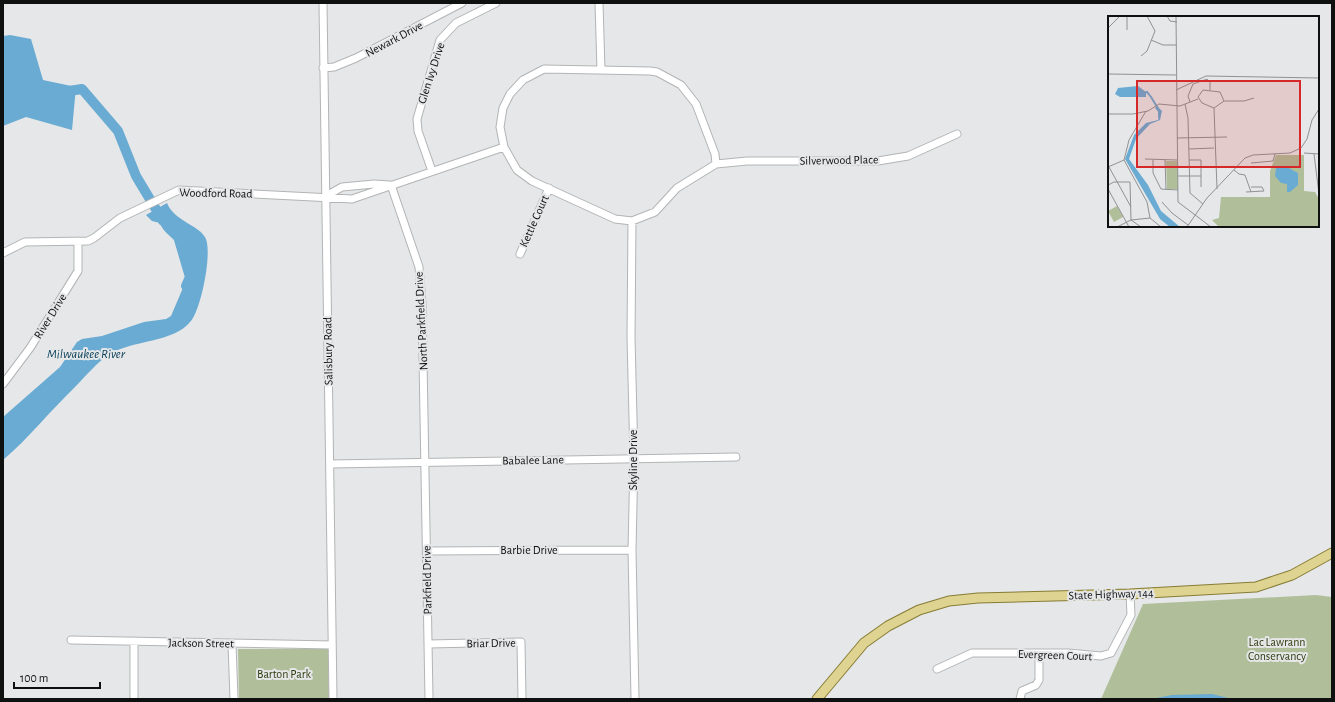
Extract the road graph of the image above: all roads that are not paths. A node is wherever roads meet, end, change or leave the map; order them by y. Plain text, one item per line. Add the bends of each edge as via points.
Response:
1 (323, 3) edge
2 (462, 3) edge
3 (496, 3) edge
4 (599, 3) edge
5 (323, 68) junction
6 (600, 70) junction
7 (958, 134) dead end
8 (504, 147) junction
9 (716, 164) junction
10 (432, 171) junction
11 (391, 185) junction
12 (549, 188) junction
13 (326, 196) junction
14 (632, 221) junction
15 (78, 241) junction
16 (3, 253) edge
17 (520, 254) dead end
18 (3, 384) edge
19 (736, 457) dead end
20 (634, 459) junction
21 (425, 462) junction
22 (330, 464) junction
23 (632, 550) junction
24 (427, 551) junction
25 (1332, 554) edge
26 (1130, 594) junction
27 (70, 640) dead end
28 (134, 641) junction
29 (232, 644) junction
30 (428, 644) junction
31 (332, 645) junction
32 (1039, 653) junction
33 (937, 669) dead end
34 (134, 699) edge
35 (234, 699) edge
36 (333, 699) edge
37 (429, 699) edge
38 (522, 699) edge
39 (635, 699) edge
40 (817, 699) edge
41 (1020, 699) edge

1 - 5 street, Salisbury Road
2 - 5 street, Newark Drive via 356,58 334,67
3 - 10 street, Glen Ivy Drive via 456,23 440,40 417,119 418,131
4 - 6 street
5 - 13 street, Salisbury Road
6 - 8 street via 544,69 523,80 510,94 503,108 500,127
6 - 9 street via 657,72 680,85 696,104 715,154
7 - 9 street, Silverwood Place via 908,156 878,161
8 - 10 street, Woodford Road
8 - 12 street via 518,170 532,181
9 - 14 street via 677,188 655,212
10 - 11 street, Woodford Road
11 - 13 street, Woodford Road via 342,187
11 - 13 street, Woodford Road via 352,199
11 - 21 street, North Parkfield Drive via 418,266 422,303
12 - 14 street via 615,219
12 - 17 street, Kettle Court
13 - 15 street, Woodford Road via 179,190 120,218 94,238
13 - 22 street, Salisbury Road
14 - 20 street, Skyline Drive
15 - 16 street, Woodford Road via 25,242
15 - 18 street, River Drive via 78,271 30,348
19 - 20 street, Babalee Lane
20 - 21 street, Babalee Lane
20 - 23 street, Skyline Drive
21 - 22 street, Babalee Lane
21 - 24 street, Parkfield Drive
22 - 31 street, Salisbury Road
23 - 24 street, Barbie Drive
23 - 39 street, Skyline Drive
24 - 30 street, Parkfield Drive
25 - 26 main road, State Highway 144 via 1292,575 1256,587
26 - 32 street, Evergreen Court via 1131,615 1111,653 1101,656
26 - 40 main road, State Highway 144 via 978,598 949,601 919,610 888,626 864,643
27 - 28 street, Jackson Street
28 - 29 street, Jackson Street
28 - 34 street
29 - 31 street, Jackson Street
29 - 35 street
30 - 37 street, Parkfield Drive
30 - 38 street, Briar Drive via 521,642
31 - 36 street, Salisbury Road
32 - 33 street, Evergreen Court via 972,653
32 - 41 street via 1039,680 1036,685 1022,691

